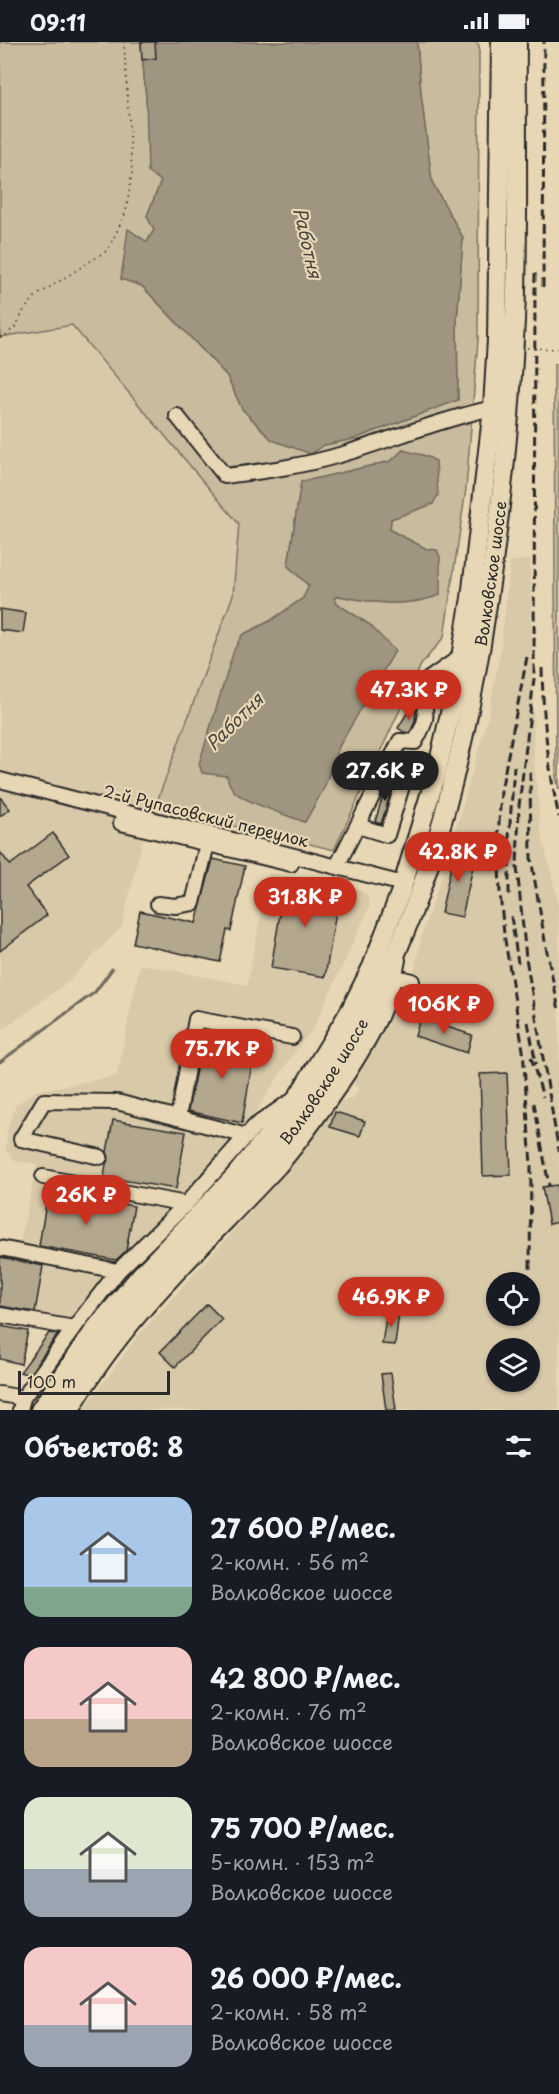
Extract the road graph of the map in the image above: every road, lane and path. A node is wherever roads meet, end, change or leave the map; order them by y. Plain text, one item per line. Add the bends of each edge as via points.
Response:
1 (124, 42) edge
2 (501, 42) edge
3 (517, 42) edge
4 (0, 337) edge
5 (525, 348) dead end
6 (559, 349) edge
7 (493, 408) junction
8 (177, 416) dead end
9 (462, 656) junction
10 (387, 767) junction
11 (0, 780) edge
12 (120, 823) dead end
13 (358, 825) junction
14 (207, 844) junction
15 (337, 866) junction
16 (402, 888) junction
17 (158, 904) dead end
18 (391, 976) junction
19 (412, 981) dead end
20 (292, 1037) dead end
21 (299, 1095) junction
22 (178, 1118) junction
23 (247, 1136) junction
24 (100, 1158) dead end
25 (43, 1177) dead end
26 (186, 1204) junction
27 (0, 1248) edge
28 (118, 1271) junction
29 (0, 1315) edge
30 (74, 1328) junction
31 (0, 1394) edge
32 (21, 1404) edge
33 (40, 1410) edge
34 (58, 1410) edge
35 (72, 1410) edge

1 - 4 path via 132,172 126,212 108,250 36,296 16,326
2 - 7 main road, Волковское шоссе
3 - 18 main road, Волковское шоссе via 515,316 505,468 491,580 466,733 442,824
5 - 6 path
7 - 8 street via 331,457 225,476
7 - 9 main road, Волковское шоссе
9 - 10 street via 429,679 421,694 427,710 424,725 415,742 400,741
9 - 16 main road, Волковское шоссе via 438,768
10 - 13 street
10 - 13 street via 406,773 387,835
11 - 15 street, 2-й Рупасовский переулок
12 - 14 street
13 - 15 street
14 - 16 street
14 - 17 street via 193,903
15 - 16 street, 2-й Рупасовский переулок
16 - 21 main road, Волковское шоссе via 372,967
18 - 19 street
18 - 34 main road, Волковское шоссе via 306,1112 271,1158 129,1309
18 - 35 street via 393,988 368,1040 303,1138 130,1328
20 - 22 street via 196,1019
21 - 23 street
21 - 33 main road, Волковское шоссе via 235,1176 96,1328
22 - 23 street
22 - 24 street via 117,1102 44,1101 21,1139
23 - 26 street
25 - 26 street
26 - 28 street
27 - 28 street
28 - 30 street
29 - 30 street
30 - 32 street
31 - 32 street

